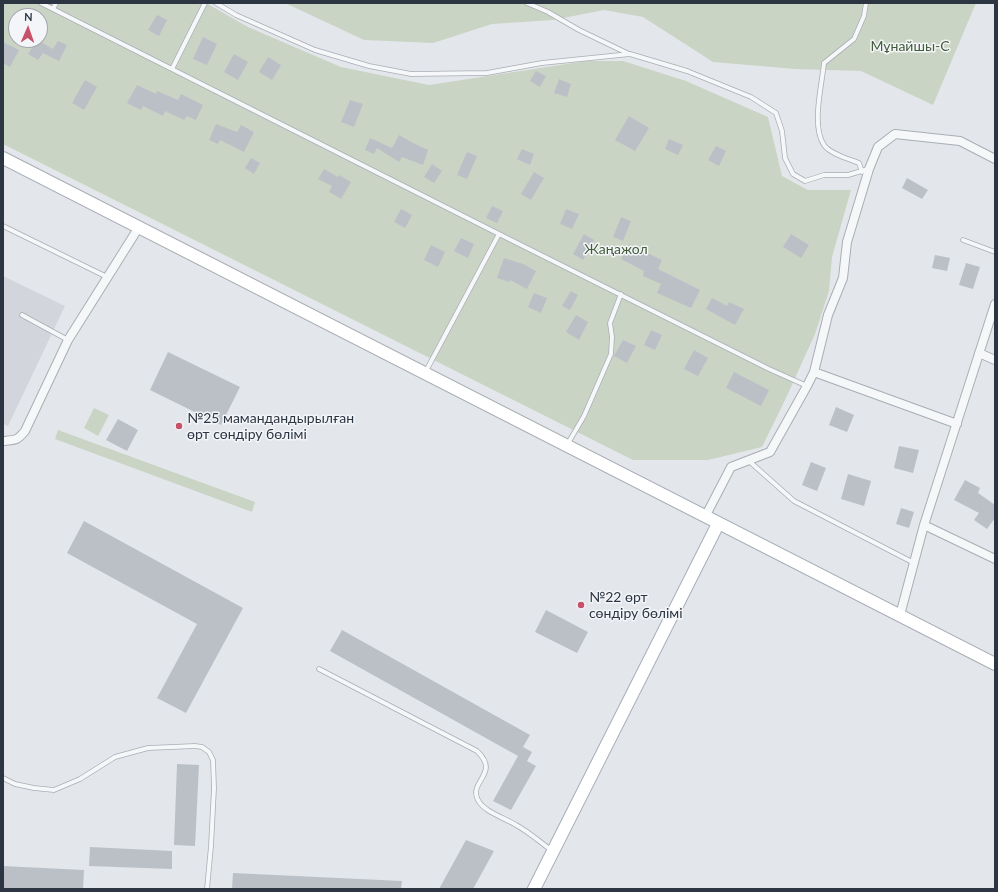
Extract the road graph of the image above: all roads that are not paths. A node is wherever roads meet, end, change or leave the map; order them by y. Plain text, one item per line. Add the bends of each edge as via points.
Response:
1 (41, 3) edge
2 (56, 3) edge
3 (205, 3) edge
4 (216, 3) edge
5 (527, 3) edge
6 (866, 3) edge
7 (53, 9) junction
8 (630, 54) junction
9 (172, 69) junction
10 (3, 158) edge
11 (995, 159) edge
12 (866, 170) junction
13 (3, 226) edge
14 (139, 227) junction
15 (499, 234) junction
16 (963, 240) dead end
17 (995, 252) edge
18 (108, 277) junction
19 (621, 294) junction
20 (995, 304) edge
21 (22, 315) dead end
22 (68, 340) junction
23 (979, 353) junction
24 (995, 360) edge
25 (814, 372) junction
26 (425, 373) junction
27 (807, 386) junction
28 (957, 424) junction
29 (3, 442) edge
30 (567, 445) junction
31 (748, 460) junction
32 (705, 517) junction
33 (718, 524) junction
34 (924, 525) junction
35 (995, 559) edge
36 (914, 563) junction
37 (900, 615) junction
38 (995, 664) edge
39 (319, 669) dead end
40 (3, 778) edge
41 (553, 851) junction
42 (207, 889) edge
43 (534, 889) edge

1 - 7 lane
2 - 7 lane
3 - 9 lane
4 - 8 lane via 236,15 315,50 369,66 411,74 486,73 542,63
5 - 8 lane
6 - 12 lane via 864,16 854,39 824,63 818,129 824,145 836,154 859,163
7 - 9 lane
8 - 12 lane via 687,71 752,97 776,113 782,131 785,158 793,174 805,180 824,175 848,175
9 - 15 lane
10 - 14 street
11 - 12 street via 960,141 895,134 878,147
12 - 25 street via 846,242 843,278 828,315
13 - 18 lane
14 - 18 street
14 - 26 street
15 - 19 lane
15 - 26 lane
16 - 17 lane
18 - 22 street
19 - 27 lane
19 - 30 lane via 610,323 611,354 584,416
20 - 23 street
21 - 22 lane
22 - 29 street via 25,431 14,441
23 - 24 street
23 - 28 street
25 - 27 street
25 - 28 street
26 - 30 street
27 - 31 street via 770,452
28 - 34 street
30 - 32 street
31 - 32 street via 731,468
31 - 36 lane via 794,501
32 - 33 street
33 - 37 street
33 - 41 street
34 - 35 street
34 - 36 street
36 - 37 street
37 - 38 street
39 - 41 lane via 477,751 486,765 485,773 476,789 477,799 484,808 518,825
40 - 42 lane via 15,784 54,790 80,779 115,757 148,748 202,748 209,752 213,760 214,788
41 - 43 street

